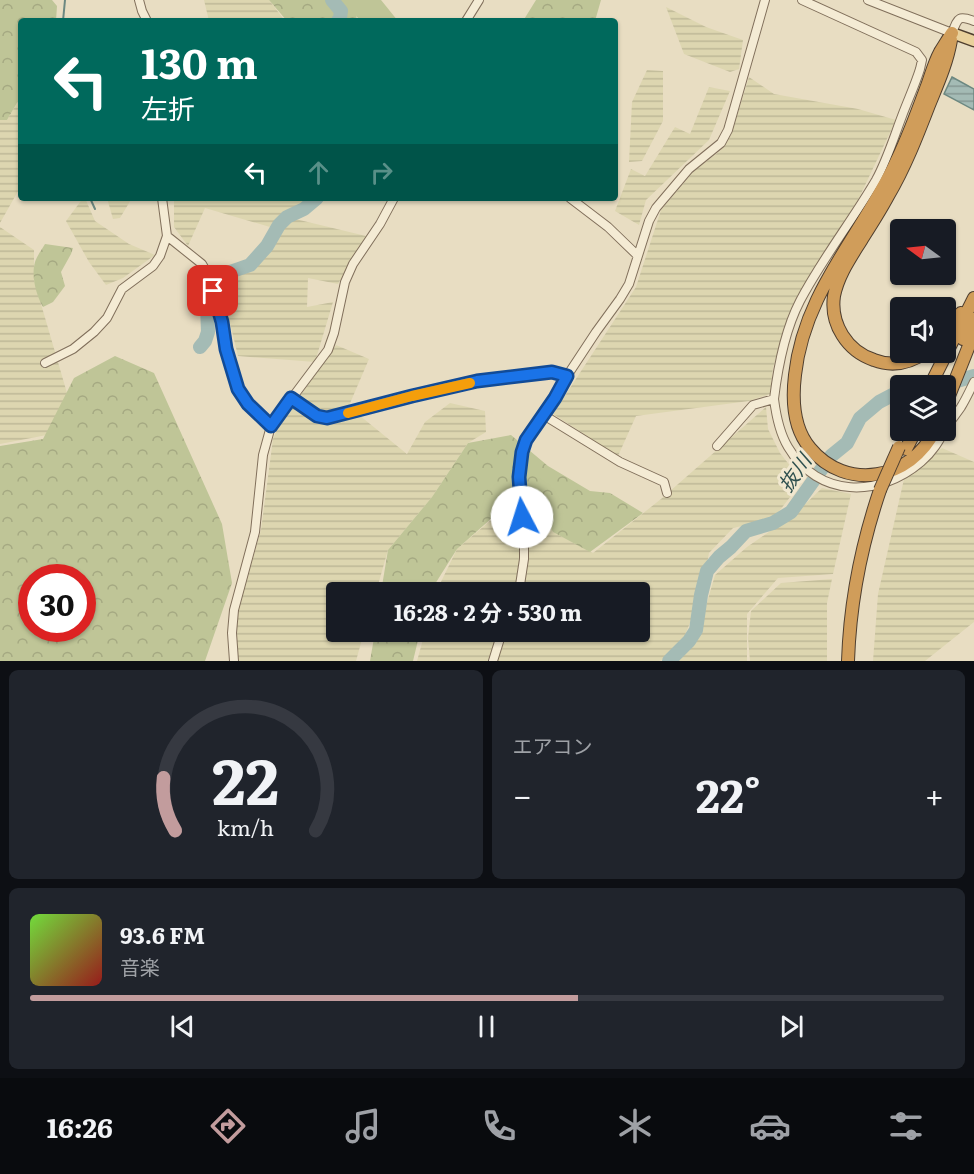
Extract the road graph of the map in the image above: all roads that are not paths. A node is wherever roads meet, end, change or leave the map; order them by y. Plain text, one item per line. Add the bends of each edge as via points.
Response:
1 (139, 0) edge
2 (479, 0) edge
3 (765, 0) edge
4 (801, 0) edge
5 (868, 0) edge
6 (145, 18) edge
7 (468, 18) edge
8 (974, 21) edge
9 (952, 33) junction
10 (974, 41) edge
11 (162, 201) edge
12 (392, 201) edge
13 (574, 201) edge
14 (167, 236) junction
15 (637, 255) junction
16 (974, 296) edge
17 (956, 319) edge
18 (974, 319) edge
19 (974, 333) edge
20 (956, 353) junction
21 (890, 362) edge
22 (45, 363) dead end
23 (948, 363) edge
24 (939, 375) edge
25 (567, 376) junction
26 (974, 382) edge
27 (291, 398) junction
28 (774, 399) junction
29 (542, 414) junction
30 (271, 426) junction
31 (905, 441) edge
32 (908, 441) edge
33 (928, 441) edge
34 (717, 446) dead end
35 (903, 448) junction
36 (884, 491) junction
37 (667, 493) dead end
38 (520, 582) edge
39 (498, 642) edge
40 (234, 661) edge
41 (493, 661) edge
42 (848, 661) edge
43 (856, 661) edge

1 - 6 street
2 - 7 street
3 - 15 street via 728,130 721,143 689,170 656,207
4 - 28 street via 907,47 922,60 876,178 799,303 777,375
5 - 9 street
8 - 9 street via 959,18
9 - 10 main road
9 - 21 highway via 948,58 914,144 890,194 841,274 834,297 840,333 865,357
9 - 33 highway via 939,54 895,165 820,293 804,332 794,384 797,422 809,447 844,472 868,476 891,472 915,457
11 - 14 street
12 - 27 street via 345,282 328,350
13 - 15 street
14 - 22 street via 153,267 122,289 94,332
14 - 30 street via 202,264 209,276 238,389
15 - 25 street via 620,299
16 - 17 highway
16 - 20 highway
18 - 20 highway
19 - 20 highway
23 - 24 highway
25 - 27 street via 552,372 477,381 327,418 317,416
25 - 29 street
26 - 28 street via 934,449 918,465 900,478 866,488 824,481 808,471 787,446
27 - 30 street
28 - 34 street via 753,405
29 - 37 street via 620,462 664,482
29 - 38 street via 522,452 519,477 524,559
30 - 40 street via 263,454 255,532 234,610
31 - 35 highway
32 - 35 highway
35 - 36 highway
36 - 42 highway via 866,532 851,611
36 - 43 highway via 862,584
39 - 41 street

